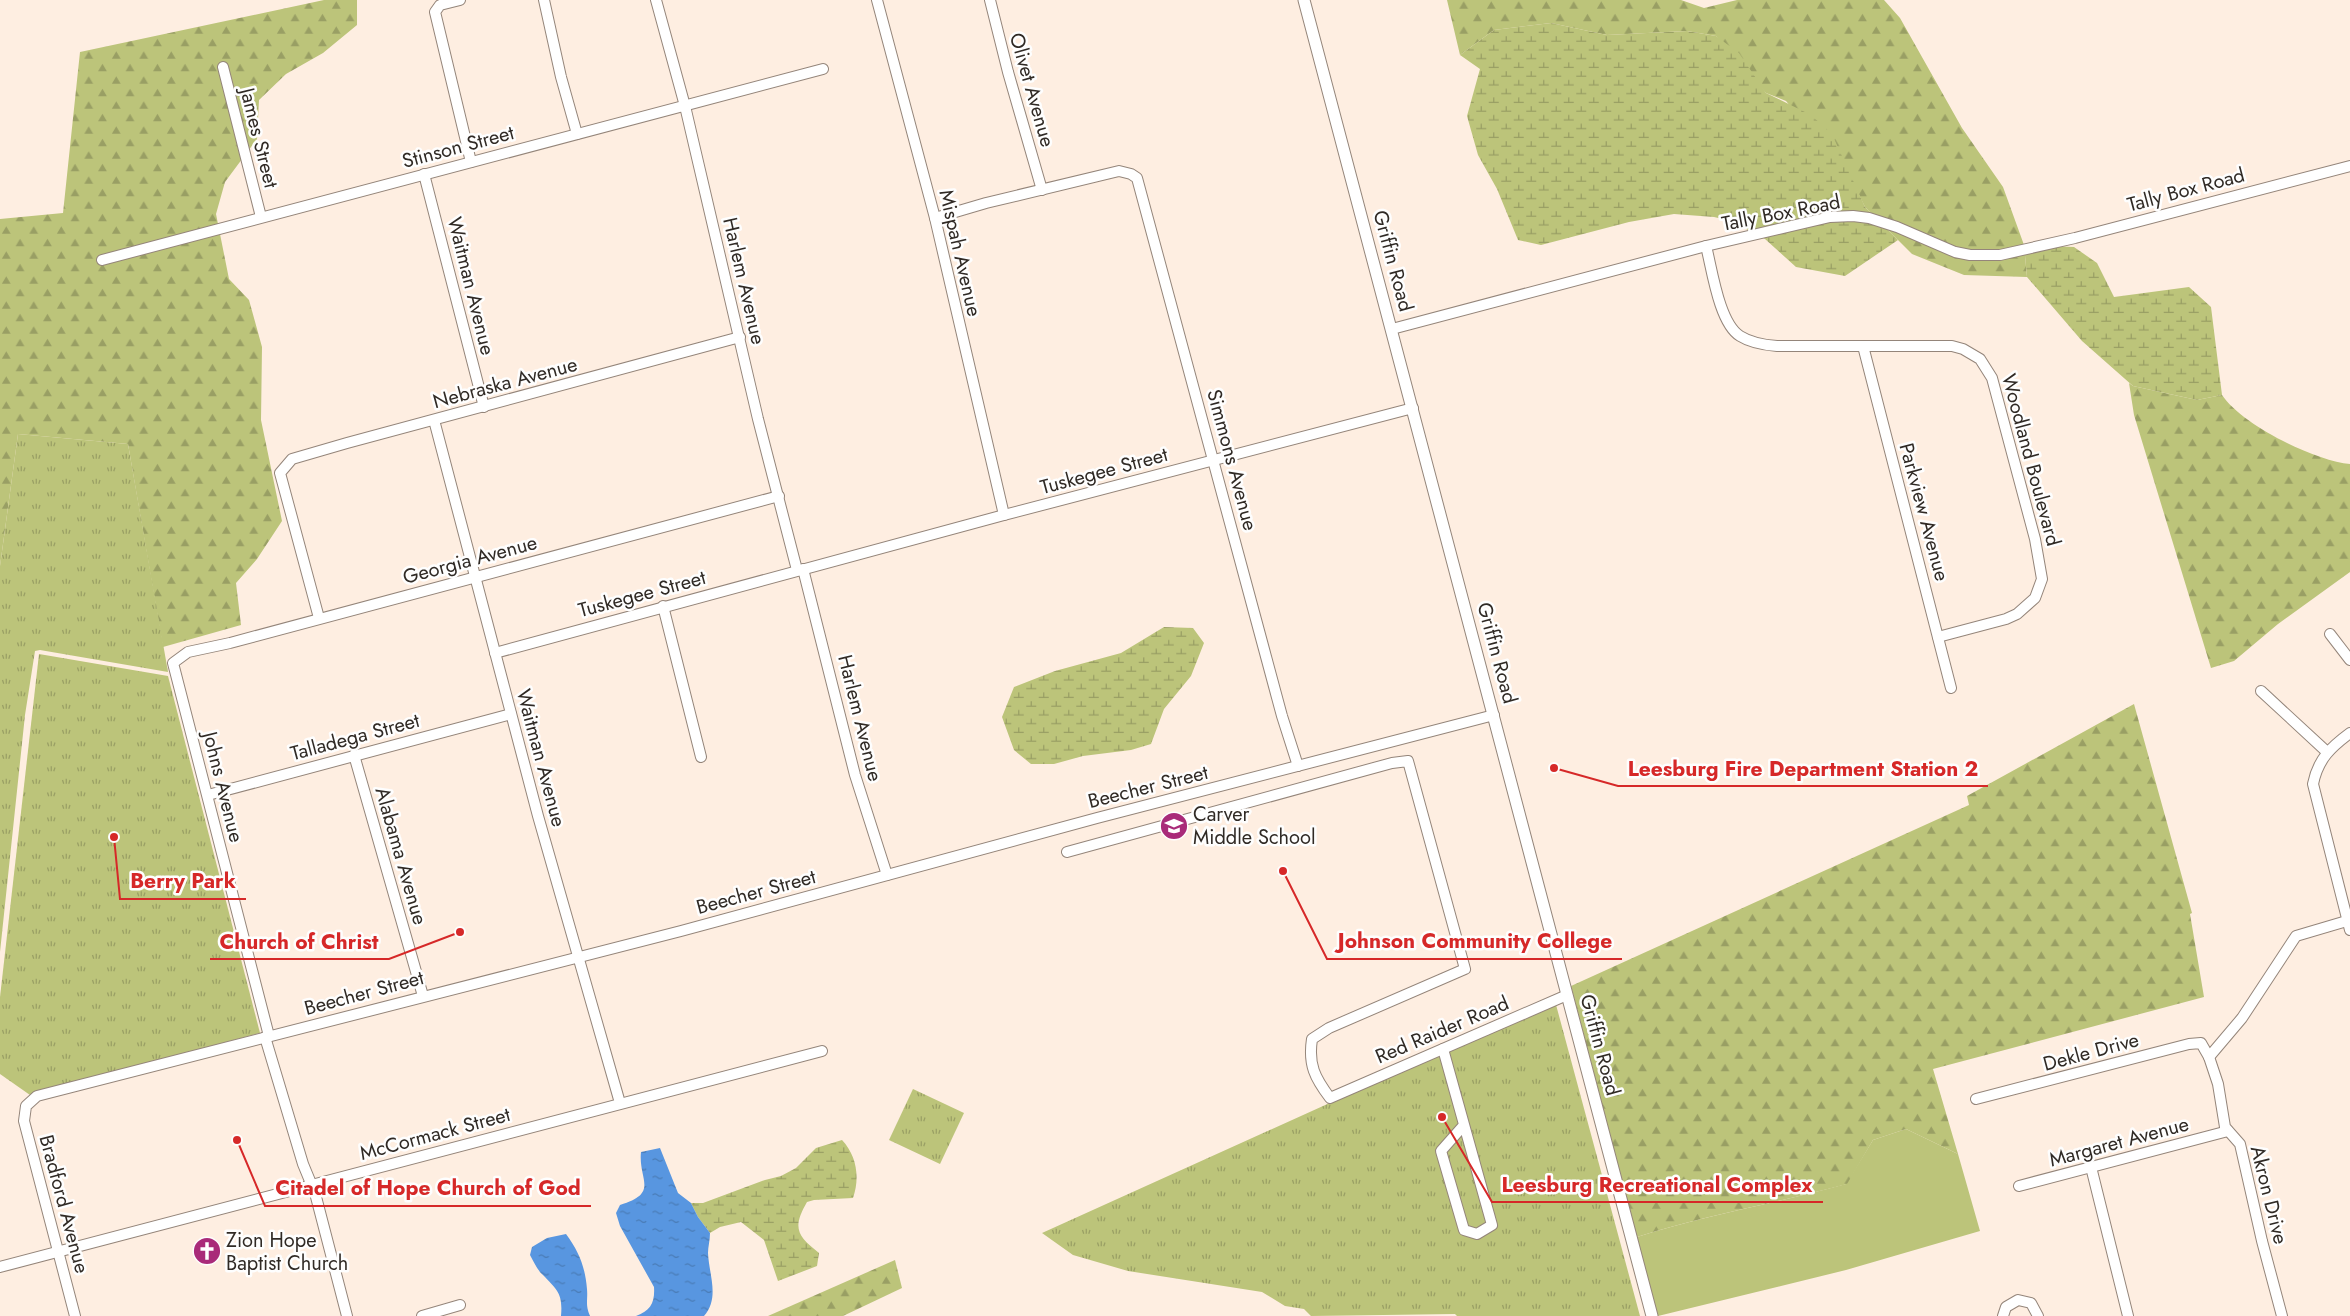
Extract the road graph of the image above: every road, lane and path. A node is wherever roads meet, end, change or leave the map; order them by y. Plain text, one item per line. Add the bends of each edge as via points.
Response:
1 (460, 0) edge
2 (544, 0) edge
3 (656, 0) edge
4 (878, 0) edge
5 (990, 0) edge
6 (1304, 0) edge
7 (223, 67) dead end
8 (823, 69) dead end
9 (685, 106) junction
10 (577, 134) junction
11 (471, 162) junction
12 (2350, 166) edge
13 (424, 174) junction
14 (1042, 190) junction
15 (261, 217) junction
16 (934, 218) junction
17 (1706, 246) junction
18 (102, 260) dead end
19 (1392, 329) junction
20 (740, 337) junction
21 (1862, 346) junction
22 (484, 407) junction
23 (1414, 408) junction
24 (434, 420) junction
25 (1215, 460) junction
26 (778, 496) junction
27 (1004, 515) junction
28 (800, 570) junction
29 (474, 577) junction
30 (663, 606) junction
31 (319, 618) junction
32 (2330, 634) dead end
33 (1938, 637) junction
34 (496, 653) junction
35 (2350, 660) edge
36 (174, 663) joint
37 (1951, 688) dead end
38 (2261, 691) dead end
39 (511, 714) junction
40 (1494, 715) junction
41 (2350, 733) edge
42 (2327, 752) junction
43 (354, 755) junction
44 (701, 757) dead end
45 (1298, 766) junction
46 (208, 795) junction
47 (1066, 852) dead end
48 (887, 875) junction
49 (2349, 924) edge
50 (578, 957) junction
51 (1567, 995) junction
52 (423, 996) junction
53 (267, 1037) junction
54 (1443, 1049) junction
55 (822, 1051) dead end
56 (2209, 1057) junction
57 (1976, 1099) dead end
58 (29, 1102) joint
59 (620, 1103) junction
60 (1464, 1125) junction
61 (2228, 1131) junction
62 (2091, 1167) junction
63 (311, 1184) junction
64 (2019, 1186) dead end
65 (59, 1251) junction
66 (0, 1267) edge
67 (460, 1305) dead end
68 (76, 1316) edge
69 (347, 1316) edge
70 (422, 1316) edge
71 (1652, 1316) edge
72 (2003, 1316) edge
73 (2038, 1316) edge
74 (2128, 1316) edge
75 (2282, 1316) edge

1 - 11 street via 440,5 436,9 436,19
2 - 10 street
3 - 9 street, Harlem Avenue
4 - 16 street, Mispah Avenue
5 - 14 street, Olivet Avenue
6 - 19 street, Griffin Road
7 - 15 street, James Street
8 - 9 street, Stinson Street
9 - 10 street, Stinson Street
9 - 20 street, Harlem Avenue
10 - 11 street, Stinson Street
11 - 13 street, Stinson Street
12 - 17 street, Tally Box Road via 2000,255 1954,252 1897,227 1852,216 1809,220
13 - 15 street, Stinson Street
13 - 22 street, Waitman Avenue
14 - 16 street
14 - 25 street, Simmons Avenue via 1123,171 1140,183
15 - 18 street, Stinson Street
16 - 27 street, Mispah Avenue
17 - 19 street, Tally Box Road
17 - 21 street, Woodland Boulevard via 1723,310 1739,336 1777,346
19 - 23 street, Griffin Road
20 - 22 street, Nebraska Avenue
20 - 26 street, Harlem Avenue
21 - 33 street, Parkview Avenue
21 - 33 street, Woodland Boulevard via 1952,346 1980,359 1990,373 2000,405 2035,539 2042,579 2036,598 2006,619
22 - 24 street, Nebraska Avenue
23 - 25 street, Tuskegee Street
23 - 40 street, Griffin Road
24 - 29 street, Waitman Avenue
24 - 31 street, Nebraska Avenue via 292,459 282,468 280,473
25 - 27 street, Tuskegee Street
25 - 45 street, Simmons Avenue
26 - 28 street, Harlem Avenue
26 - 29 street, Georgia Avenue
27 - 28 street, Tuskegee Street
28 - 30 street, Tuskegee Street
28 - 48 street, Harlem Avenue via 855,775
29 - 31 street, Georgia Avenue
29 - 34 street, Waitman Avenue
30 - 34 street, Tuskegee Street
30 - 44 street
31 - 36 street, Georgia Avenue via 188,652
32 - 35 street
33 - 37 street, Parkview Avenue
34 - 39 street, Waitman Avenue
36 - 46 street, Johns Avenue
38 - 42 street
39 - 43 street, Talladega Street
39 - 50 street, Waitman Avenue
40 - 45 street, Beecher Street
40 - 51 street, Griffin Road
41 - 42 street
42 - 49 street via 2316,772 2314,791
43 - 46 street, Talladega Street
43 - 52 street, Alabama Avenue
45 - 48 street, Beecher Street
46 - 53 street, Johns Avenue
47 - 54 street, Red Raider Road via 1408,761 1465,969 1329,1028 1312,1040 1310,1056 1316,1080 1330,1098
48 - 50 street, Beecher Street
49 - 56 street via 2296,936 2242,1018
50 - 52 street, Beecher Street
50 - 59 street, Waitman Avenue
51 - 54 street, Red Raider Road
51 - 71 street, Griffin Road
52 - 53 street, Beecher Street
53 - 58 street, Beecher Street via 47,1092
53 - 63 street, Johns Avenue
54 - 60 street
55 - 59 street, McCormack Street
56 - 57 street, Dekle Drive via 2201,1044 2189,1044
56 - 61 street, Akron Drive
58 - 65 street, Bradford Avenue via 24,1121
59 - 63 street, McCormack Street
60 - 60 street via 1492,1225 1477,1234 1464,1230 1441,1151
61 - 62 street, Margaret Avenue
61 - 75 street, Akron Drive via 2240,1144
62 - 64 street, Margaret Avenue
62 - 74 street
63 - 65 street, McCormack Street
63 - 69 street, Johns Avenue
65 - 66 street, McCormack Street
65 - 68 street, Bradford Avenue
67 - 70 street
72 - 73 street via 2006,1307 2018,1300 2031,1303

